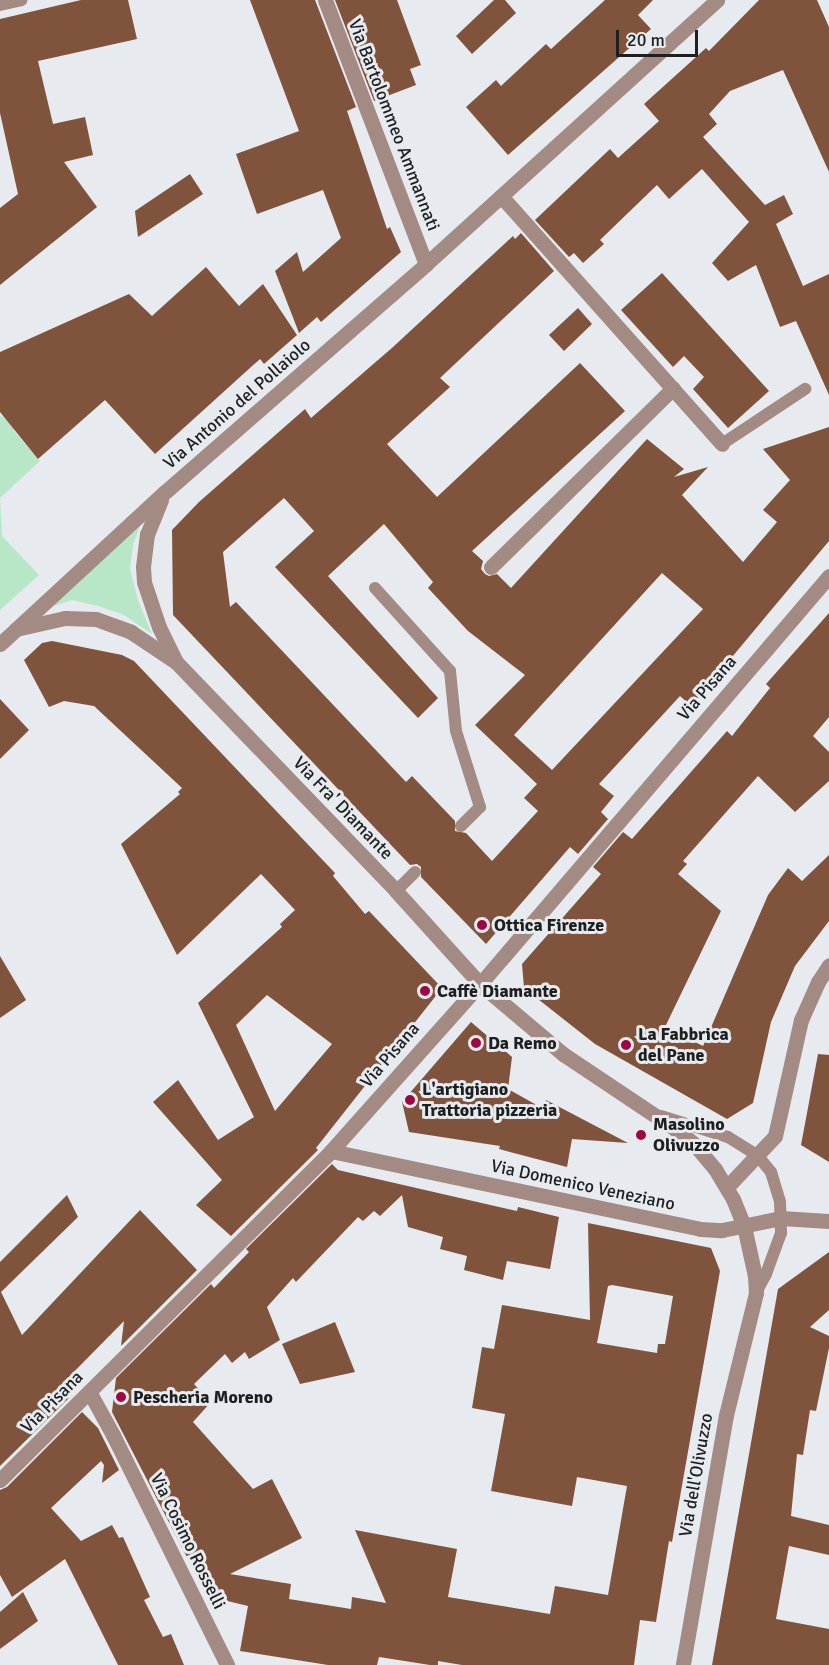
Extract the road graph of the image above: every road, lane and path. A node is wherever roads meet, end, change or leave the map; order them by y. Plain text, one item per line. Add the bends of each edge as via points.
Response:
1 (21, 0) edge
2 (325, 0) edge
3 (717, 0) edge
4 (0, 5) edge
5 (501, 196) junction
6 (426, 264) junction
7 (673, 388) junction
8 (805, 389) dead end
9 (722, 444) joint
10 (165, 492) junction
11 (491, 567) dead end
12 (829, 576) edge
13 (375, 588) dead end
14 (16, 629) junction
15 (0, 644) edge
16 (176, 662) junction
17 (461, 826) dead end
18 (415, 872) dead end
19 (396, 891) junction
20 (829, 965) edge
21 (480, 984) junction
22 (656, 1115) junction
23 (331, 1151) junction
24 (758, 1156) junction
25 (727, 1187) junction
26 (781, 1218) junction
27 (829, 1221) edge
28 (744, 1226) junction
29 (756, 1293) junction
30 (90, 1393) junction
31 (0, 1480) edge
32 (227, 1665) edge
33 (683, 1665) edge

1 - 4 lane
2 - 6 street, Via Bartolommeo Ammannati
3 - 5 street, Via Antonio del Pollaiolo
5 - 6 street, Via Antonio del Pollaiolo
5 - 7 street
6 - 10 street, Via Antonio del Pollaiolo
7 - 9 street
7 - 11 street
8 - 9 lane
10 - 14 street, Via Antonio del Pollaiolo
10 - 16 street, Via Fra' Diamante via 147,534 143,567 148,601
12 - 21 street, Via Pisana
13 - 17 lane via 450,671 456,731 480,807
14 - 15 street, Via Antonio del Pollaiolo
14 - 16 street, Via Fra' Diamante via 65,618 96,619 131,632
16 - 19 street, Via Fra' Diamante
18 - 19 lane
19 - 21 street, Via Fra' Diamante
20 - 24 street via 801,1020 779,1129
21 - 22 street, Via Fra' Diamante via 563,1054
21 - 23 street, Via Pisana
22 - 24 lane via 728,1137
22 - 25 street, Via dell'Olivuzzo via 694,1144
23 - 28 street, Via Domenico Veneziano via 700,1229
23 - 30 street, Via Pisana
24 - 25 street
24 - 26 lane, Via dell'Olivuzzo via 776,1185
25 - 28 street, Via dell'Olivuzzo
26 - 27 street, Via Domenico Veneziano
26 - 28 street, Via Domenico Veneziano
26 - 29 lane, Via dell'Olivuzzo via 778,1246
28 - 29 street, Via dell'Olivuzzo
29 - 33 street, Via dell'Olivuzzo via 726,1415
30 - 31 street, Via Pisana
30 - 32 street, Via Cosimo Rosselli

